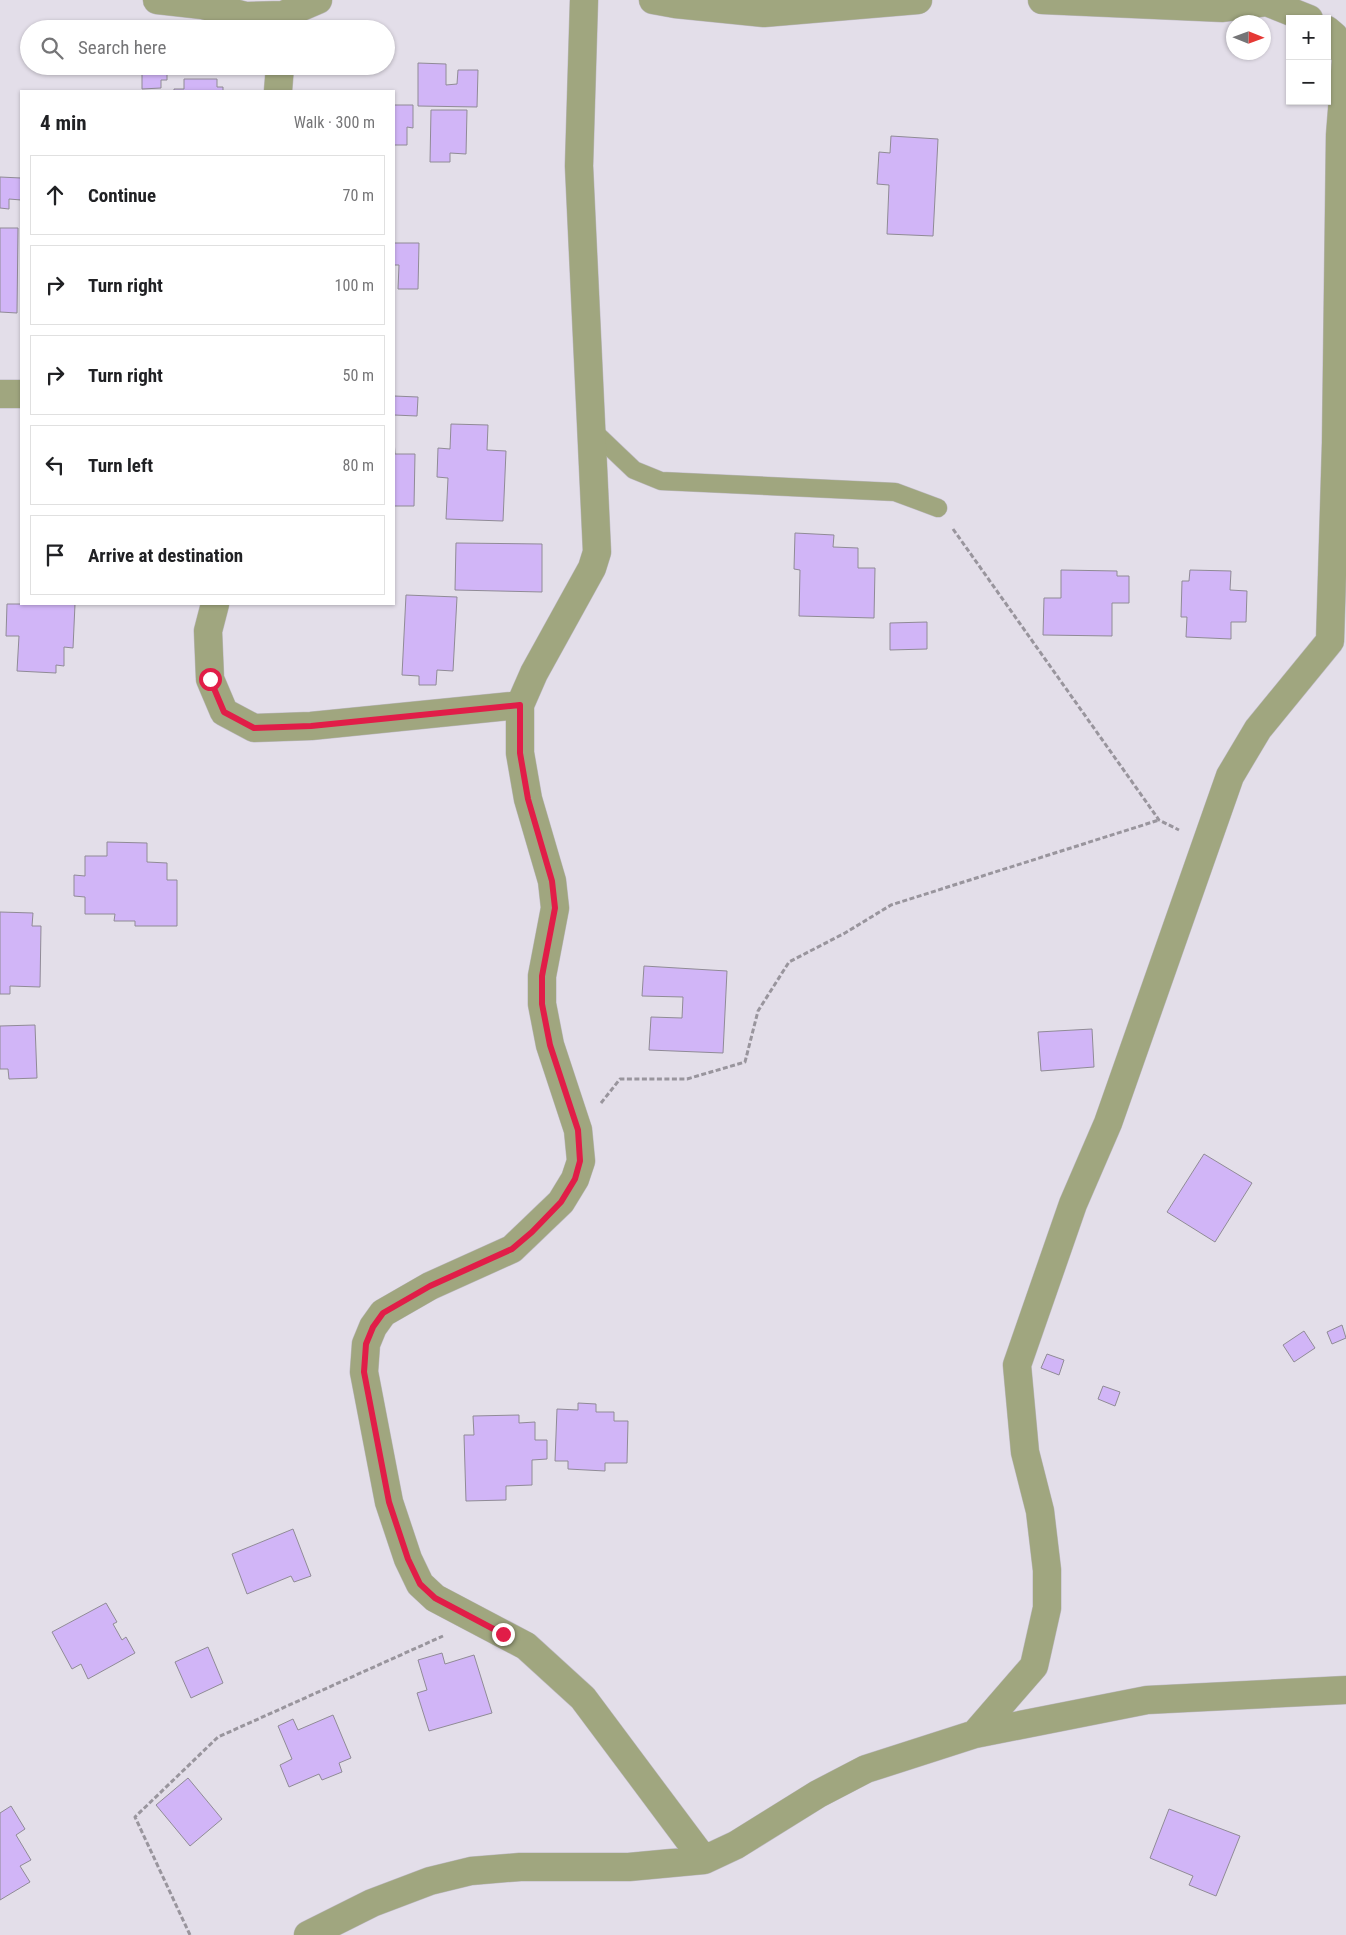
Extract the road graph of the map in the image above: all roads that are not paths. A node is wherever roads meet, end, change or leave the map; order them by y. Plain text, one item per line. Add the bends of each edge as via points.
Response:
1 (157, 0) edge
2 (318, 0) edge
3 (584, 0) edge
4 (653, 0) edge
5 (918, 0) edge
6 (1042, 0) edge
7 (1070, 1) edge
8 (1276, 2) edge
9 (1301, 15) edge
10 (271, 20) edge
11 (286, 20) edge
12 (1331, 33) edge
13 (1346, 58) edge
14 (279, 75) edge
15 (278, 90) edge
16 (0, 394) edge
17 (20, 394) edge
18 (591, 429) junction
19 (1341, 439) edge
20 (938, 508) road end
21 (214, 605) edge
22 (520, 705) junction
23 (1346, 1690) edge
24 (975, 1734) junction
25 (704, 1860) junction
26 (308, 1935) edge

1 - 10 street via 202,5
2 - 11 street
3 - 18 street via 579,166
4 - 5 street via 764,13
6 - 7 street
7 - 8 street via 1223,8
8 - 9 street
12 - 13 street
13 - 19 street via 1340,135
14 - 15 street
16 - 17 street
18 - 20 lane via 634,470 661,481 895,492
18 - 22 street via 597,552 592,568 538,664
19 - 24 street via 1330,641 1258,729 1230,776 1163,972 1108,1123 1067,1222 1017,1365 1025,1452 1040,1511 1047,1570 1047,1608 1034,1666
21 - 22 street via 208,631 210,679 224,712 254,728 311,726
22 - 25 street via 520,753 528,799 552,881 555,908 542,976 542,1004 550,1045 578,1130 580,1161 575,1179 561,1202 512,1249 430,1286 383,1313 366,1344 364,1372 389,1502 420,1584 435,1598 526,1646 583,1698
23 - 24 street via 1147,1700
24 - 25 street via 866,1769 818,1794 736,1845
25 - 26 street via 629,1868 520,1867 471,1871 430,1881 389,1897

